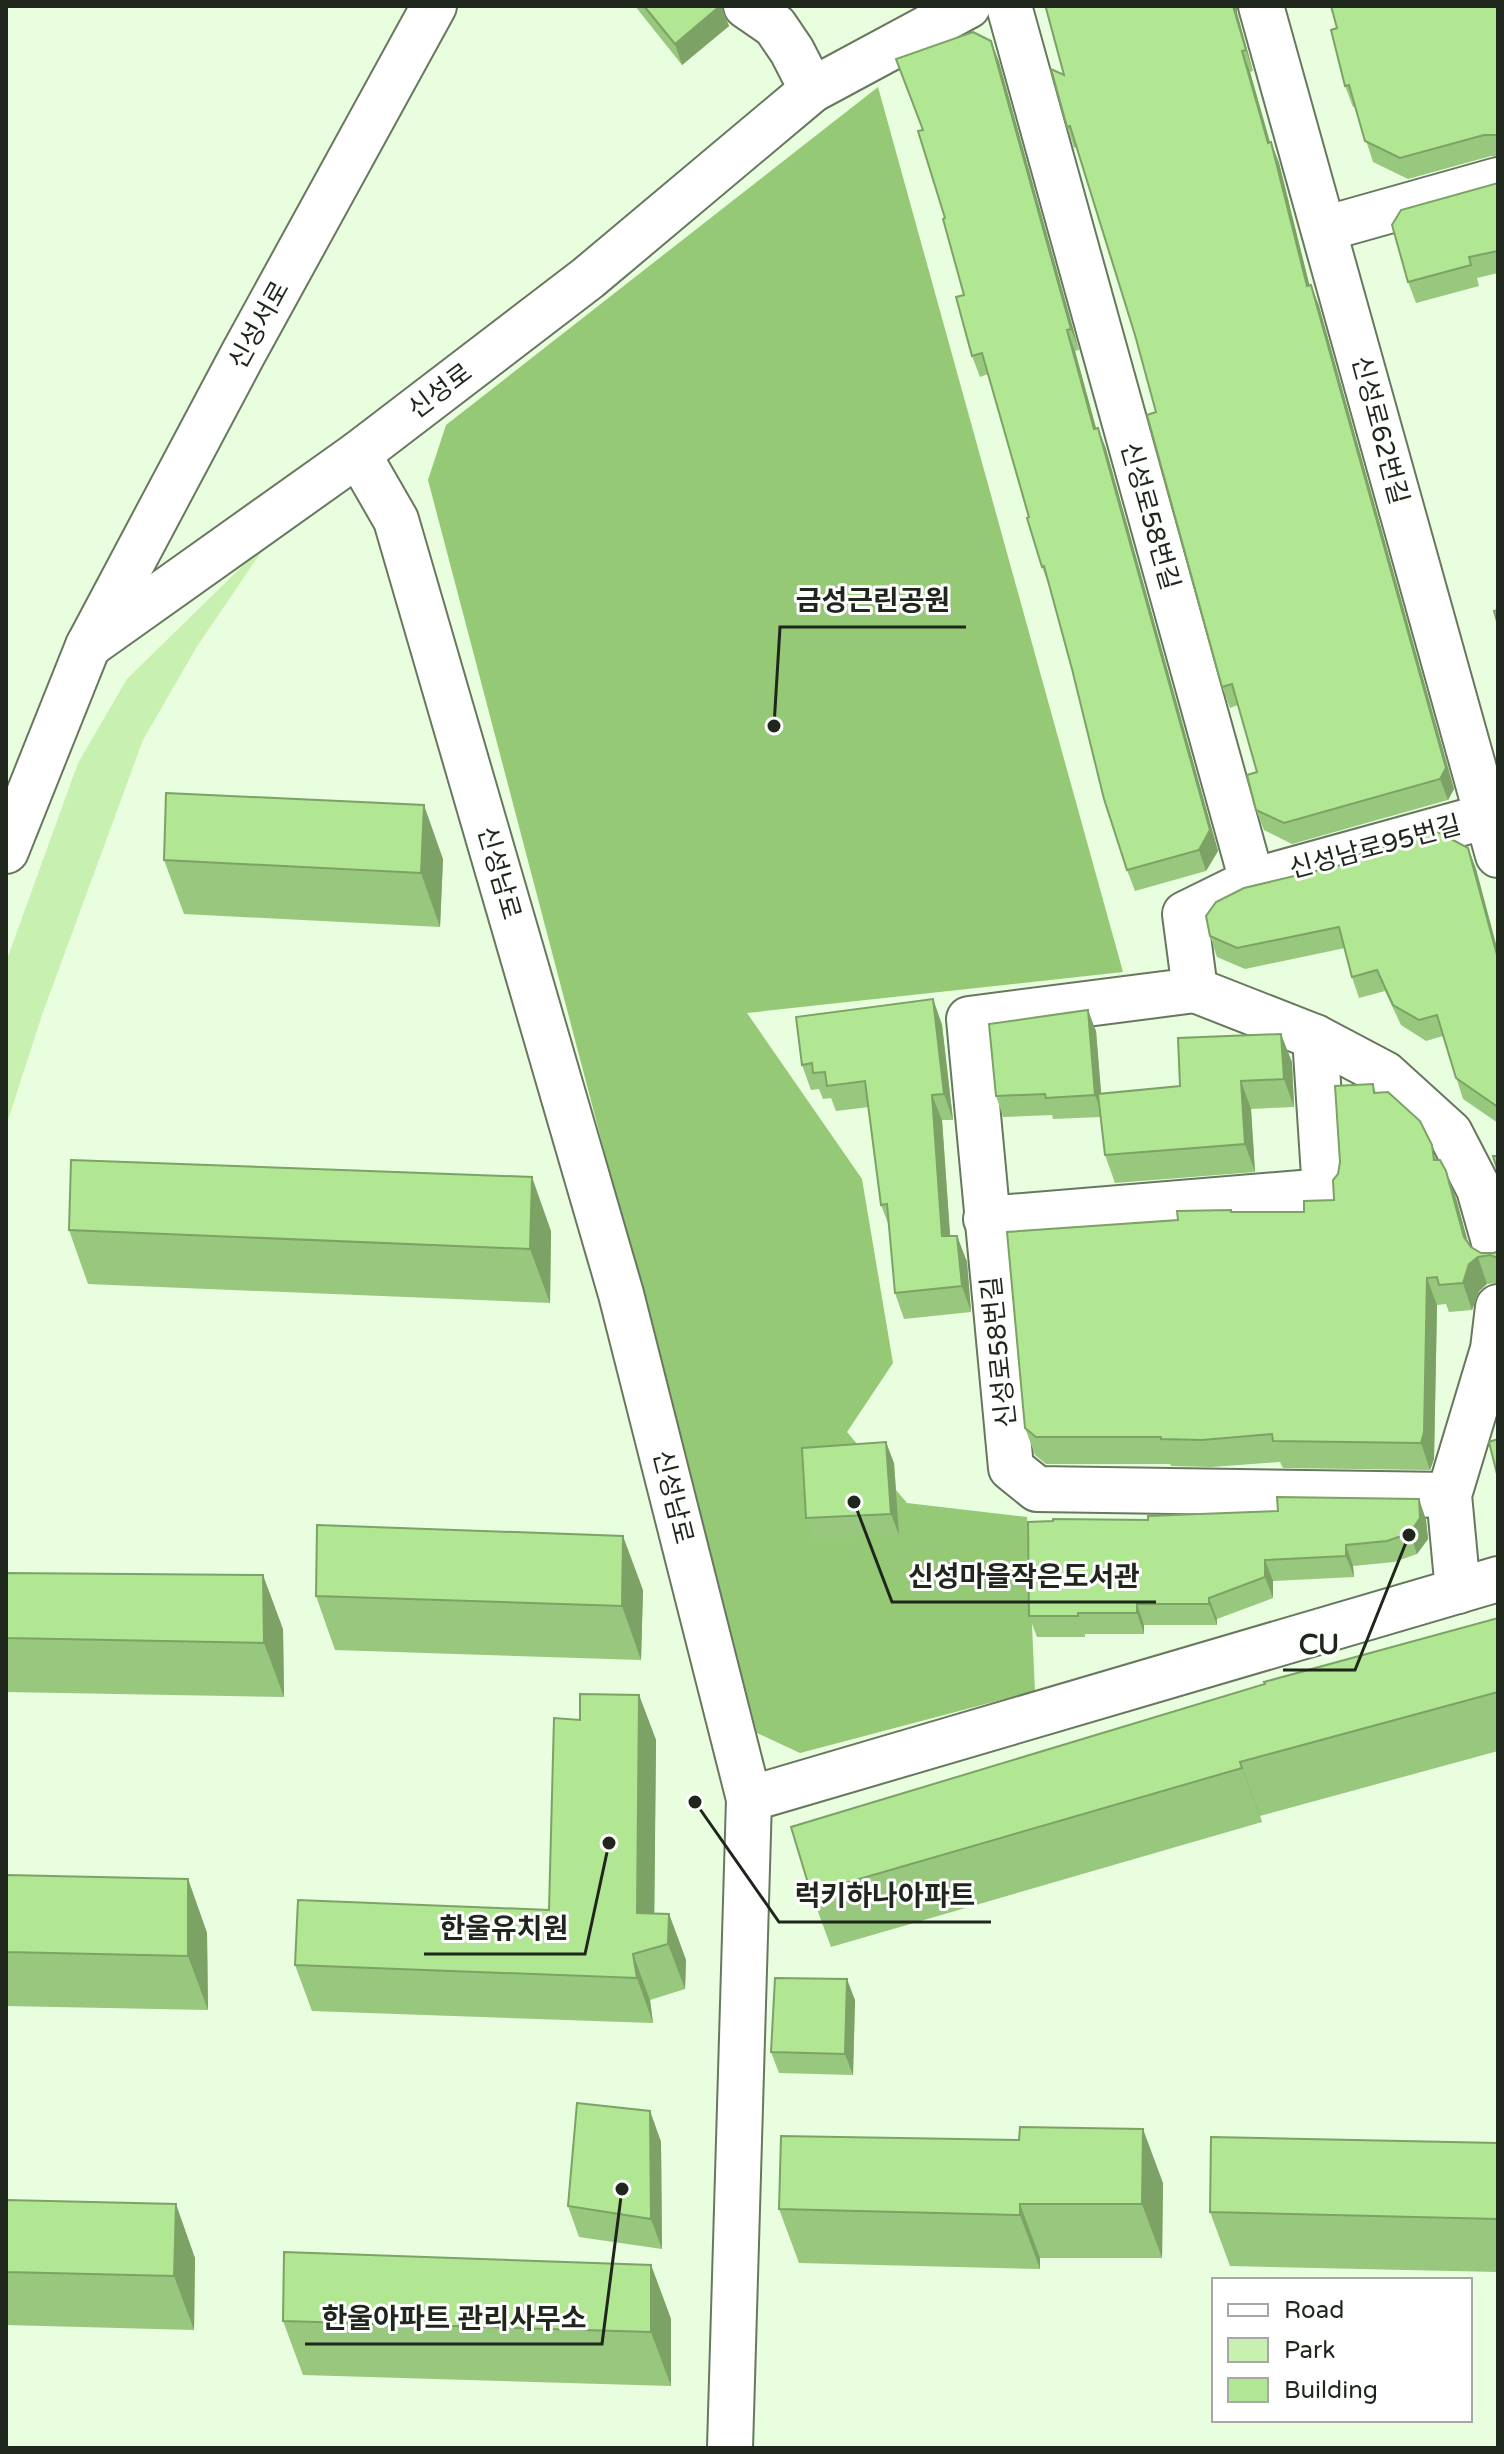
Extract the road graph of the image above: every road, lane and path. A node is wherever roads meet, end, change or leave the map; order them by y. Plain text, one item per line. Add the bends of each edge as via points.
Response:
1 (434, 6) edge
2 (968, 6) edge
3 (1009, 6) edge
4 (1261, 6) edge
5 (768, 13) edge
6 (812, 90) junction
7 (1498, 180) edge
8 (1324, 229) junction
9 (358, 454) junction
10 (88, 646) junction
11 (1494, 828) edge
12 (6, 851) edge
13 (1252, 881) junction
14 (1195, 990) junction
15 (1315, 1037) junction
16 (986, 1219) junction
17 (1498, 1256) edge
18 (1498, 1307) edge
19 (1449, 1495) junction
20 (1478, 1585) edge
21 (749, 1799) junction
22 (730, 2448) edge

1 - 10 street, 신성서로
2 - 6 street, 신성로
3 - 13 street, 신성로58번길
4 - 8 street, 신성로62번길
5 - 6 street
6 - 9 street, 신성로 via 588,278
7 - 8 street
8 - 11 street, 신성로62번길
9 - 10 street, 신성로
9 - 21 street, 신성남로 via 396,520 621,1294
10 - 12 street
11 - 13 street, 신성남로95번길
13 - 14 street via 1185,914
14 - 15 street, 신성로58번길
14 - 16 street, 신성로58번길 via 969,1019
15 - 16 street via 1325,1191
15 - 17 street, 신성로58번길 via 1385,1074 1450,1133 1479,1189
16 - 19 street, 신성로58번길 via 1011,1468 1037,1489
18 - 19 street via 1493,1349
19 - 20 street
20 - 21 street
21 - 22 street, 신성남로

